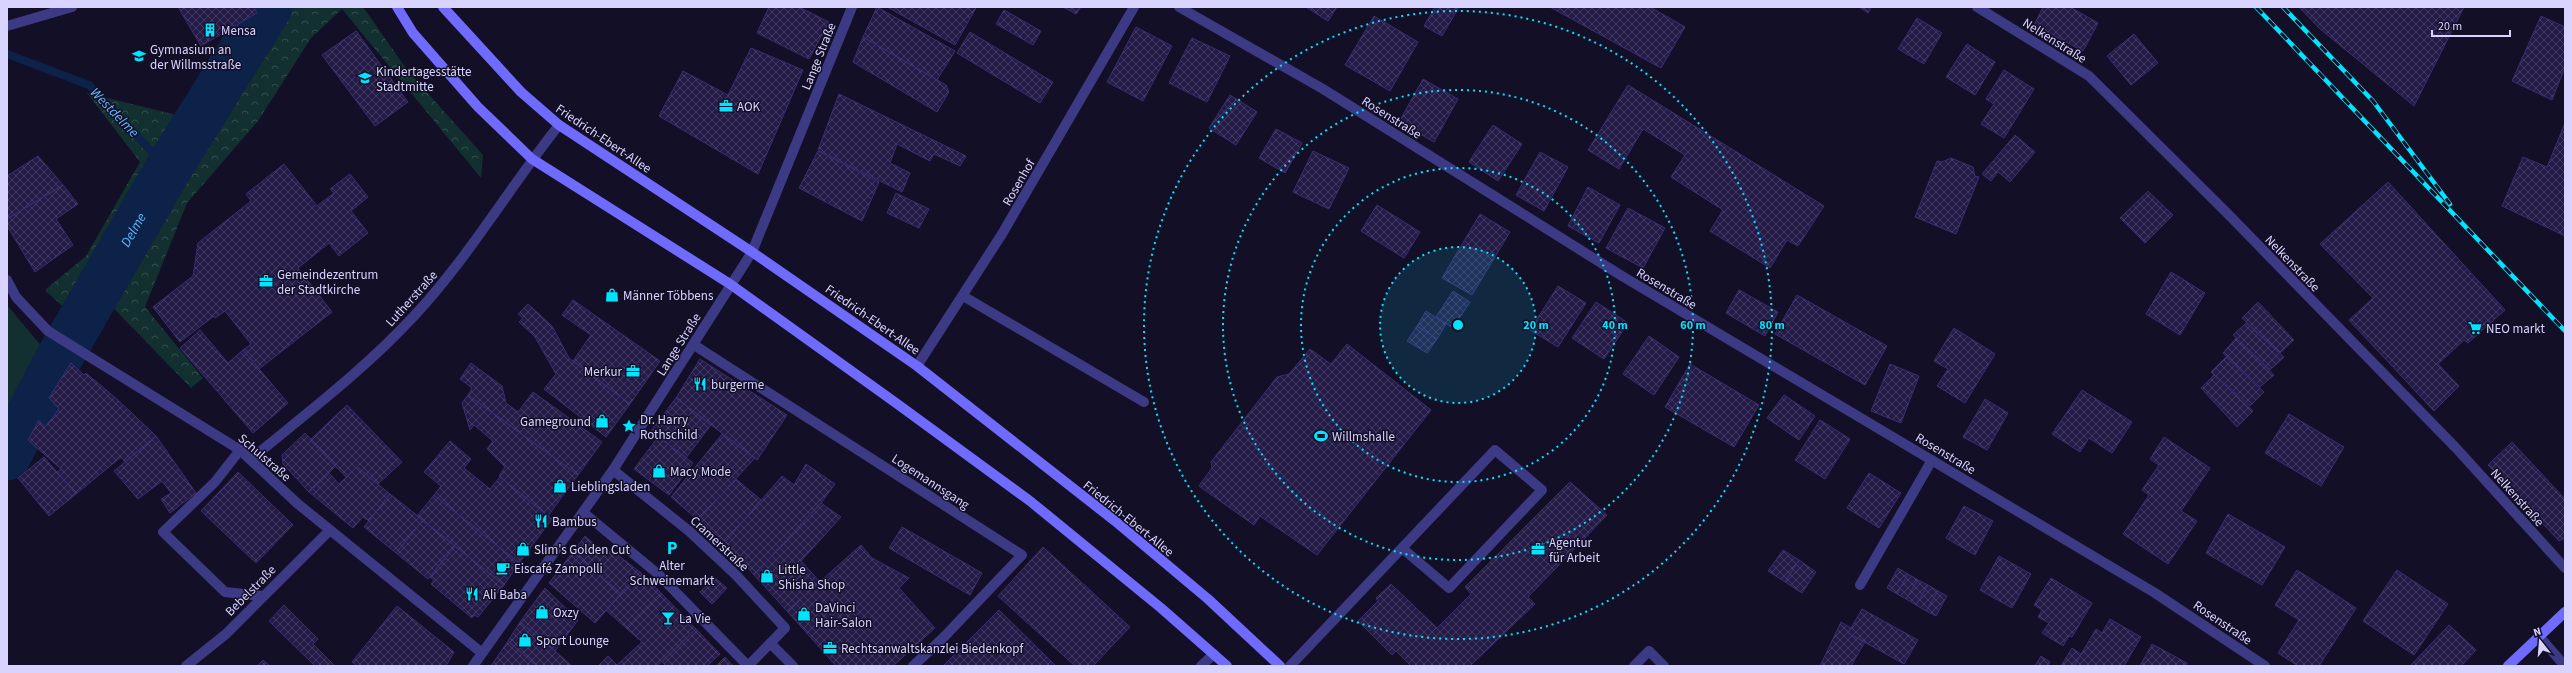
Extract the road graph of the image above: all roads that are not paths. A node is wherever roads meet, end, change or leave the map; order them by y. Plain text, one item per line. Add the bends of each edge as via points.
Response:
1 (72, 7) edge
2 (397, 7) edge
3 (443, 7) edge
4 (852, 7) edge
5 (1134, 7) edge
6 (1179, 7) edge
7 (1977, 7) edge
8 (7, 26) edge
9 (559, 125) junction
10 (532, 159) junction
11 (752, 252) junction
12 (7, 280) edge
13 (730, 284) junction
14 (963, 296) junction
15 (694, 345) junction
16 (917, 366) junction
17 (1144, 402) dead end
18 (240, 450) junction
19 (251, 459) junction
20 (1932, 460) junction
21 (613, 470) junction
22 (584, 513) junction
23 (330, 530) junction
24 (1402, 548) junction
25 (2565, 568) edge
26 (1860, 585) dead end
27 (262, 596) junction
28 (2565, 612) edge
29 (2538, 635) junction
30 (770, 644) junction
31 (482, 653) junction
32 (1214, 654) junction
33 (186, 666) edge
34 (473, 666) edge
35 (792, 666) edge
36 (913, 666) edge
37 (1201, 666) edge
38 (1227, 666) edge
39 (1280, 666) edge
40 (1290, 666) edge
41 (1634, 666) edge
42 (1664, 666) edge
43 (2266, 666) edge
44 (2508, 666) edge
45 (2565, 666) edge

1 - 8 street
2 - 10 main road via 413,33 478,107
3 - 9 main road, Friedrich-Ebert-Allee via 521,92
4 - 11 street, Lange Straße
5 - 14 street, Rosenhof
6 - 20 street, Rosenstraße via 1323,89 1628,280
7 - 25 street, Nelkenstraße via 2089,76 2227,213 2456,448
9 - 10 street, Lutherstraße
9 - 11 main road, Friedrich-Ebert-Allee
10 - 13 main road
10 - 19 street, Lutherstraße via 471,248 415,315 365,365
11 - 13 street, Lange Straße
11 - 16 main road, Friedrich-Ebert-Allee
12 - 18 street, Schulstraße via 16,297 48,331
13 - 15 street, Lange Straße
13 - 32 main road via 1030,501
14 - 16 street, Rosenhof
14 - 17 street
15 - 21 street, Lange Straße
15 - 36 street, Logemannsgang via 1022,555
16 - 39 main road, Friedrich-Ebert-Allee via 1115,522 1208,599
18 - 19 street, Schulstraße
18 - 27 street via 215,482 163,532 224,592
19 - 23 street, Schulstraße via 298,504
20 - 26 street
20 - 43 street, Rosenstraße via 2155,593
21 - 22 street, Lange Straße
21 - 30 street, Cramerstraße via 689,531 736,574 785,628
22 - 30 street, Cramerstraße via 658,574 748,666
22 - 31 street, Lange Straße
23 - 27 street, Bebelstraße
23 - 31 street, Schulstraße
24 - 24 street via 1495,450 1542,490 1449,588
24 - 40 street
27 - 33 street, Bebelstraße via 226,634
28 - 29 main road
29 - 44 main road
29 - 45 street
30 - 35 street
31 - 34 street, Lange Straße
32 - 37 street
32 - 38 main road
41 - 42 street via 1649,651

